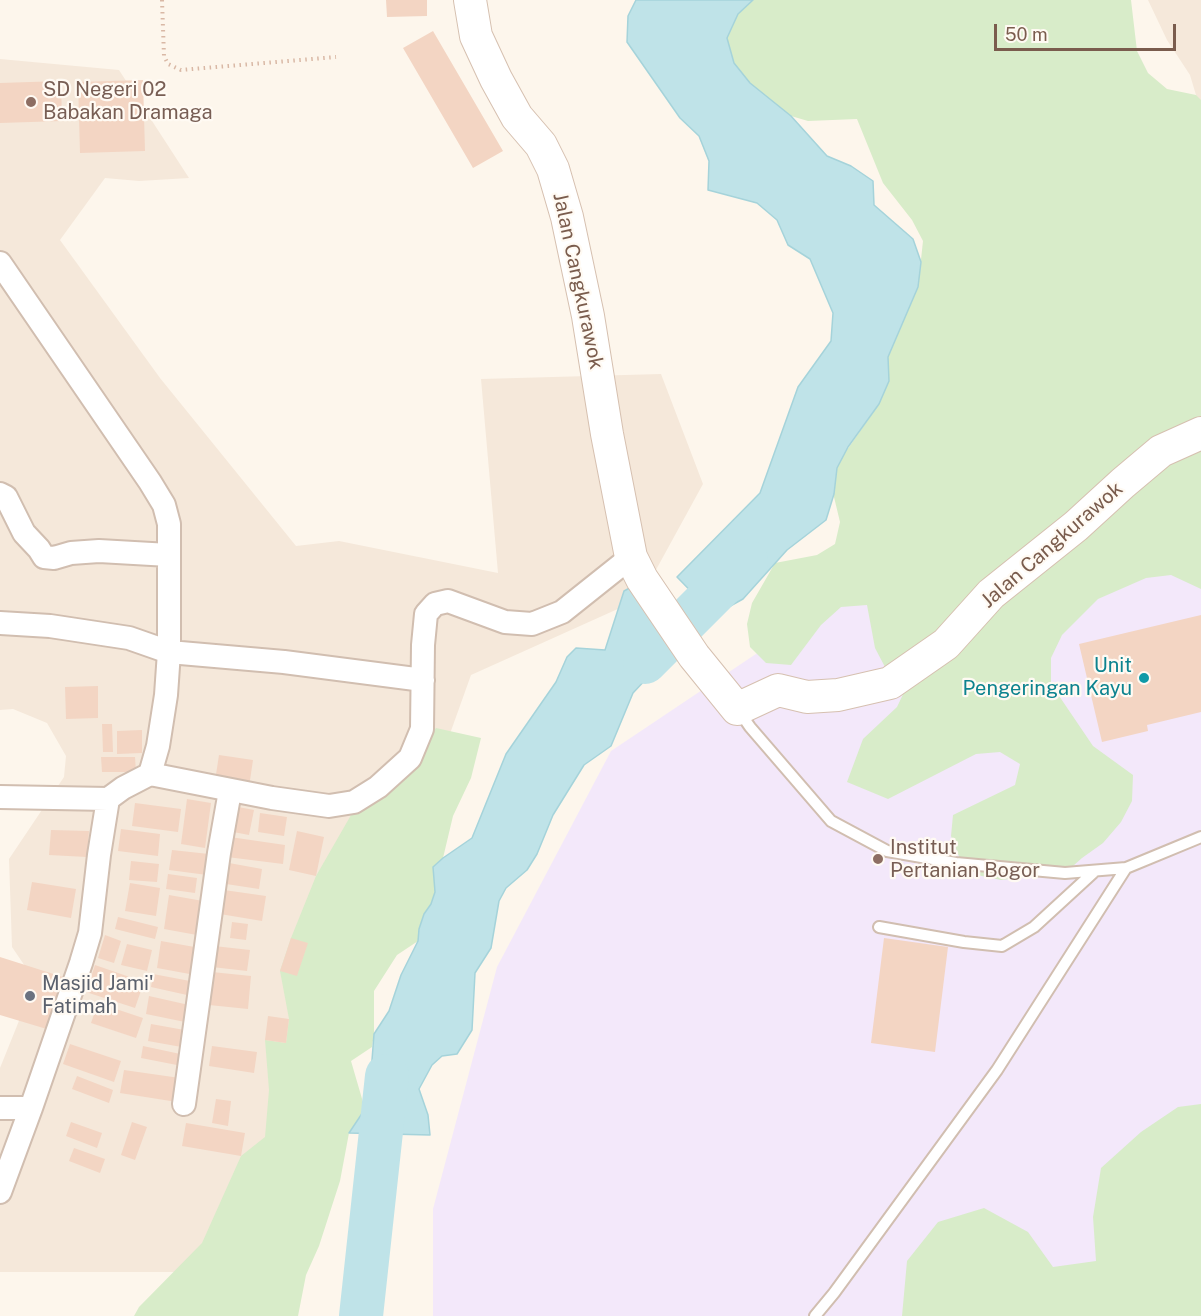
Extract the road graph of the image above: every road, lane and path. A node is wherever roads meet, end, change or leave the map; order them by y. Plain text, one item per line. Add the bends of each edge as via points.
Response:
1 (162, 0) edge
2 (470, 0) edge
3 (336, 57) dead end
4 (0, 263) edge
5 (1201, 434) edge
6 (0, 494) edge
7 (169, 555) junction
8 (636, 568) junction
9 (0, 623) edge
10 (169, 652) junction
11 (423, 680) junction
12 (736, 709) junction
13 (150, 774) junction
14 (230, 791) junction
15 (0, 797) edge
16 (108, 799) junction
17 (1201, 837) edge
18 (1126, 868) junction
19 (1095, 871) junction
20 (879, 927) dead end
21 (184, 1104) dead end
22 (0, 1108) edge
23 (31, 1108) junction
24 (0, 1192) edge
25 (815, 1316) edge

1 - 3 path via 164,56 168,64 181,70
2 - 8 street, Jalan Cangkurawok via 476,36 496,79 553,169 588,316 607,434
4 - 7 street via 164,505 169,524
5 - 12 street, Jalan Cangkurawok via 1161,451 991,594 946,644 890,683 838,696 807,697 778,690
6 - 7 street via 6,497 24,533 44,557 99,551
7 - 10 street
8 - 11 street via 562,612 531,624 505,622 448,601 435,604 426,614
8 - 12 street via 694,656
9 - 10 street via 129,638
10 - 11 street
10 - 13 street via 166,695
11 - 14 street via 422,729 410,758 378,787 354,802 329,806
12 - 19 lane via 831,821 887,851 967,864 1065,873
13 - 14 street
13 - 16 street
14 - 21 street
15 - 16 street
16 - 23 street via 90,933
17 - 18 lane
18 - 19 lane
18 - 25 lane via 997,1070
19 - 20 lane via 1034,927 1002,946
22 - 23 street
23 - 24 street

